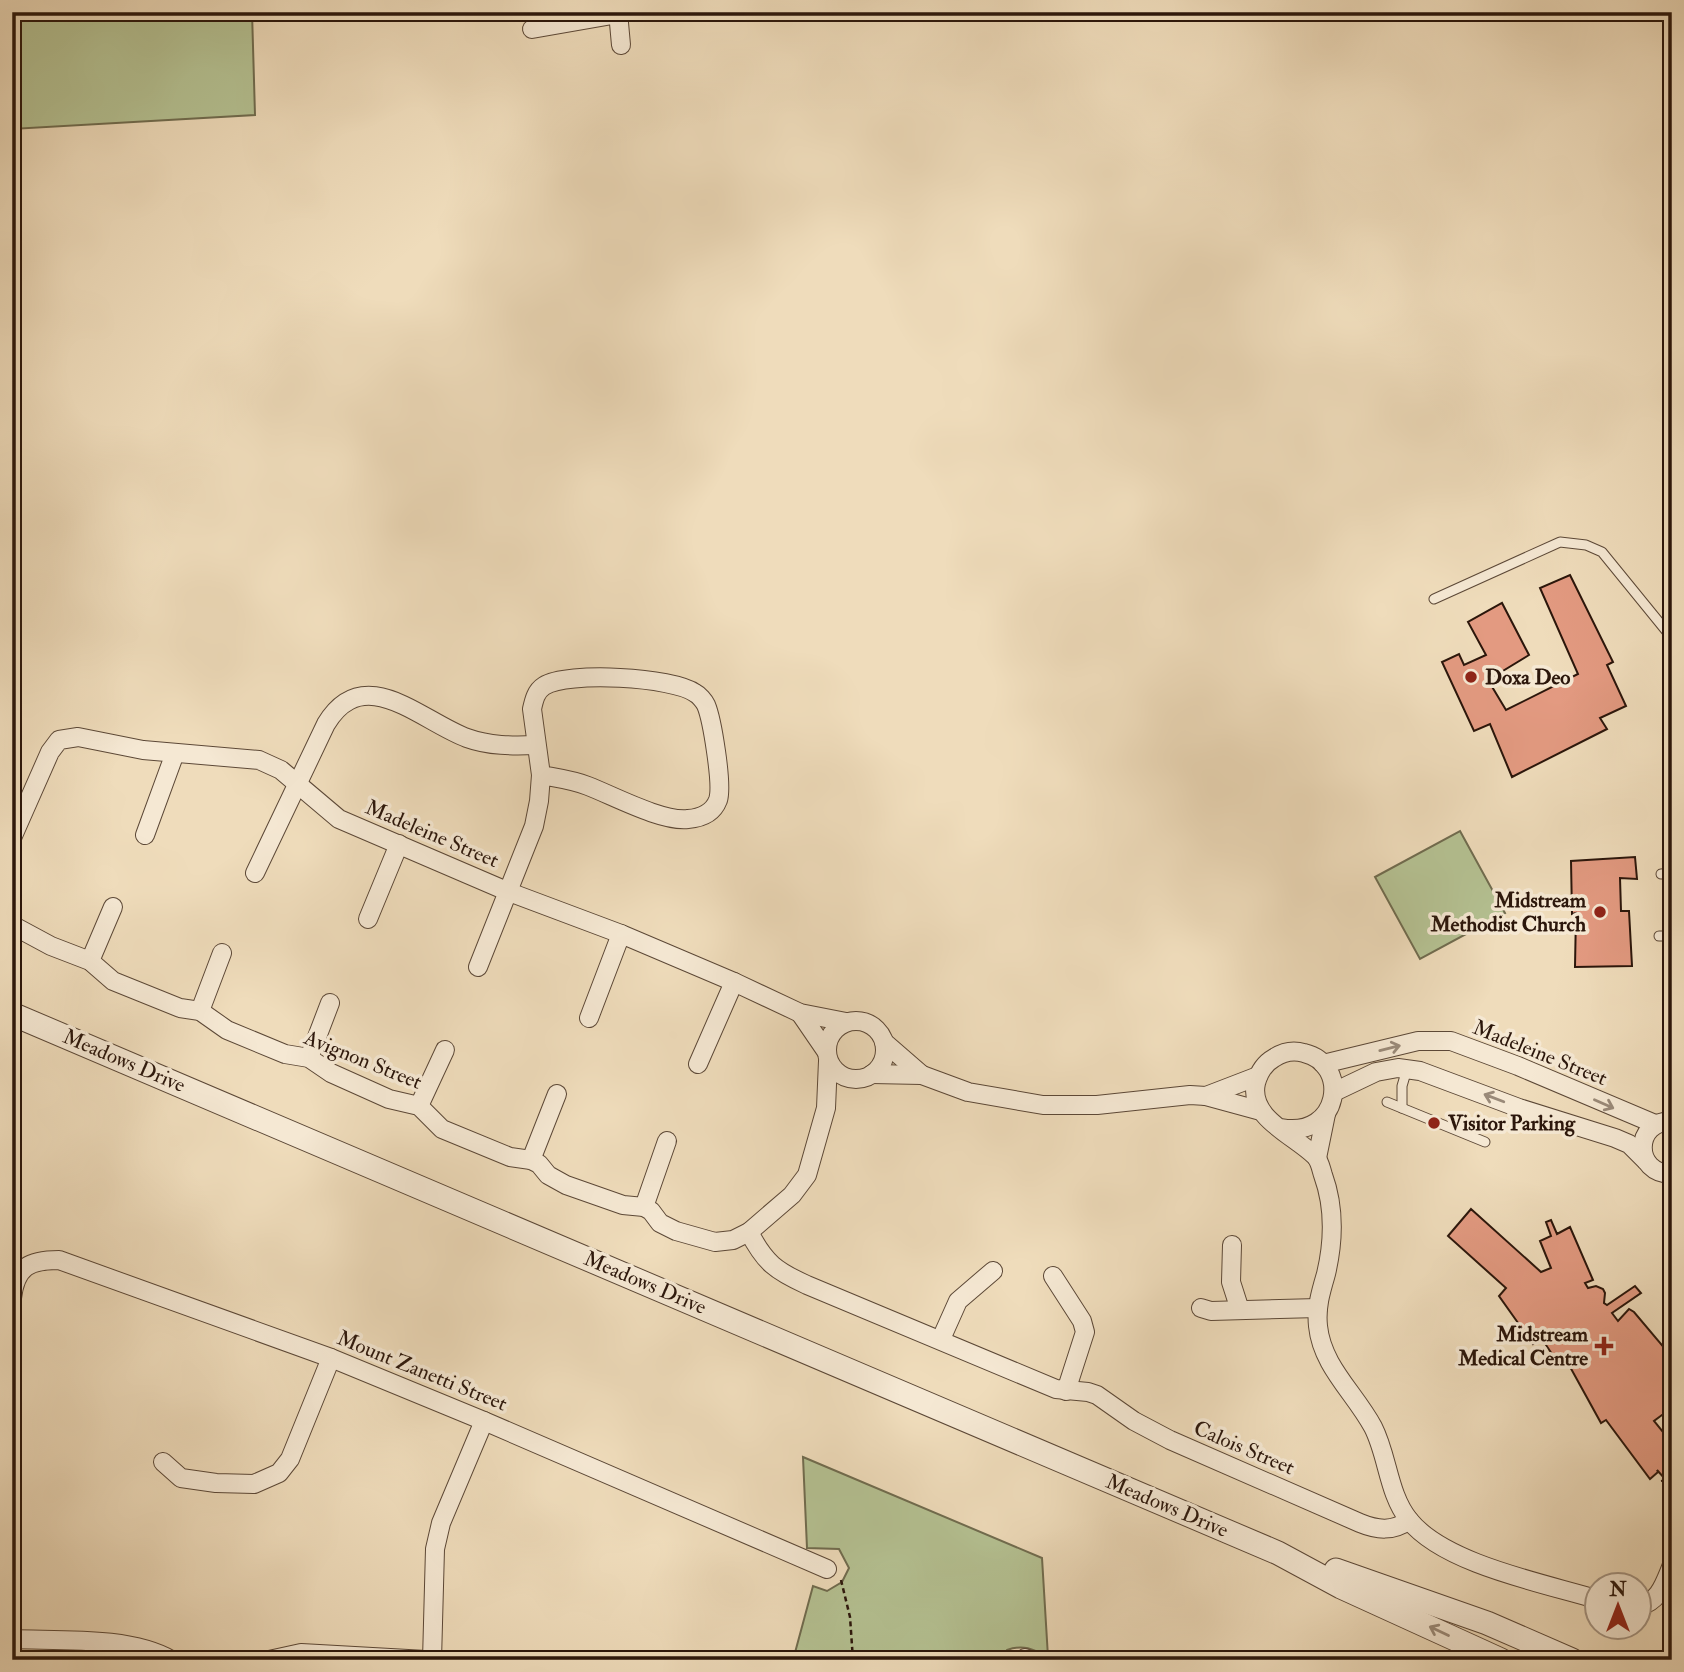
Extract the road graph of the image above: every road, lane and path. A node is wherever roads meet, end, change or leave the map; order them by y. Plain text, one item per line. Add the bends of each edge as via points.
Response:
1 (618, 13) edge
2 (532, 29) dead end
3 (621, 45) dead end
4 (1434, 599) dead end
5 (1672, 638) edge
6 (536, 745) junction
7 (175, 753) junction
8 (541, 775) junction
9 (298, 783) junction
10 (145, 835) dead end
11 (12, 838) edge
12 (399, 844) junction
13 (254, 873) dead end
14 (1672, 873) edge
15 (1661, 874) dead end
16 (509, 892) junction
17 (113, 907) dead end
18 (368, 919) dead end
19 (12, 925) edge
20 (621, 934) junction
21 (1659, 936) dead end
22 (1672, 936) edge
23 (222, 953) dead end
24 (90, 961) junction
25 (478, 967) dead end
26 (734, 982) junction
27 (330, 1003) dead end
28 (200, 1011) junction
29 (800, 1013) junction
30 (12, 1014) edge
31 (589, 1018) dead end
32 (846, 1023) junction
33 (884, 1042) junction
34 (445, 1050) dead end
35 (827, 1056) junction
36 (309, 1058) junction
37 (698, 1063) dead end
38 (1323, 1064) junction
39 (1407, 1069) junction
40 (922, 1075) junction
41 (1258, 1076) junction
42 (865, 1077) junction
43 (1334, 1092) junction
44 (557, 1094) dead end
45 (1206, 1096) junction
46 (1387, 1102) dead end
47 (419, 1106) junction
48 (826, 1108) junction
49 (1402, 1108) junction
50 (1261, 1111) junction
51 (1326, 1114) junction
52 (1665, 1119) edge
53 (1281, 1128) junction
54 (667, 1141) dead end
55 (1485, 1142) dead end
56 (1317, 1158) junction
57 (531, 1160) junction
58 (1646, 1161) junction
59 (1672, 1174) edge
60 (644, 1207) junction
61 (749, 1232) junction
62 (1232, 1245) dead end
63 (993, 1271) dead end
64 (1053, 1276) dead end
65 (12, 1298) edge
66 (1201, 1308) dead end
67 (1318, 1308) junction
68 (1240, 1310) junction
69 (941, 1339) junction
70 (331, 1358) junction
71 (1066, 1391) junction
72 (484, 1421) junction
73 (163, 1462) dead end
74 (1409, 1520) junction
75 (1278, 1553) junction
76 (1672, 1565) edge
77 (827, 1569) joint
78 (1582, 1594) edge
79 (1652, 1602) edge
80 (12, 1639) edge
81 (171, 1660) edge
82 (269, 1660) edge
83 (426, 1660) edge
84 (432, 1660) edge
85 (853, 1660) edge
86 (1501, 1660) edge
87 (1572, 1660) edge

1 - 2 street
1 - 3 street
4 - 5 lane via 1560,542 1573,542 1602,552
6 - 8 street
6 - 8 street via 534,697 554,681 604,677 672,684 698,694 705,704 718,800 702,817 673,820 584,784
6 - 9 street via 496,745 470,739 399,702 361,697 346,700 335,709
7 - 9 street, Madeleine Street via 259,760
7 - 10 street
7 - 11 street, Madeleine Street via 78,737 59,740
8 - 16 street via 534,826
9 - 12 street, Madeleine Street via 339,819
9 - 13 street
12 - 16 street, Madeleine Street
12 - 18 street
14 - 15 lane
16 - 20 street, Madeleine Street
16 - 25 street
17 - 24 street
19 - 24 street, Avignon Street
20 - 26 street, Madeleine Street
20 - 31 street
21 - 22 lane
23 - 28 street
24 - 28 street, Avignon Street via 113,981 180,1008
26 - 29 street, Madeleine Street
26 - 37 street
27 - 36 street
28 - 36 street, Avignon Street via 227,1030 285,1054
29 - 32 street, Madeleine Street
29 - 35 street
30 - 75 street, Meadows Drive
32 - 33 street, Madeleine Street via 873,1027
32 - 35 street via 832,1033
33 - 40 street, Madeleine Street
33 - 42 street via 883,1060
34 - 47 street
35 - 42 street via 841,1075
35 - 48 street, Avignon Street
36 - 47 street, Avignon Street via 389,1099
38 - 41 street, Madeleine Street via 1293,1051 1272,1059
38 - 43 street
38 -> 52 street, Madeleine Street via 1418,1041 1451,1041
39 - 43 street via 1376,1072
39 - 49 lane
58 -> 39 street via 1629,1144 1615,1138
40 - 42 street, Madeleine Street
40 - 45 street, Madeleine Street via 968,1092 1043,1105
41 - 45 street, Madeleine Street
41 - 50 street via 1256,1098
42 - 48 street
43 - 51 street
44 - 57 street
45 - 50 street, Madeleine Street
46 - 49 lane
47 - 57 street, Avignon Street via 442,1129 510,1157
48 - 61 street, Avignon Street via 807,1175 792,1195
49 - 55 lane
50 - 53 street, Madeleine Street
51 - 53 street via 1307,1128
51 - 56 street
52 - 58 street, Madeleine Street via 1644,1137
53 - 56 street, Madeleine Street
54 - 60 street
56 - 67 street via 1333,1221
57 - 60 street, Avignon Street via 566,1185 622,1205
58 - 59 street via 1660,1173
60 - 61 street, Avignon Street via 660,1223 696,1238 733,1240
61 - 69 street, Calois Street via 769,1265 786,1276
62 - 68 street via 1231,1282
63 - 69 street via 958,1301
64 - 71 street via 1085,1332
65 - 70 street, Mount Zanetti Street via 23,1268 38,1260 60,1260
66 - 68 street
67 - 68 street
67 - 74 street via 1323,1349 1374,1429
69 - 71 street, Calois Street
70 - 72 street, Mount Zanetti Street
70 - 73 street via 290,1460 279,1474 254,1484 216,1483 181,1478
71 - 74 street, Calois Street via 1097,1395 1170,1440 1370,1527 1396,1528
72 - 77 street, Mount Zanetti Street
72 - 84 street via 441,1523 435,1549
74 - 78 street via 1456,1555
86 -> 75 street, Meadows Drive
75 - 87 street, Meadows Drive via 1487,1623
76 - 79 street via 1661,1593
77 - 85 path via 840,1580 846,1597
80 - 81 street via 131,1646
82 - 83 street via 325,1653

